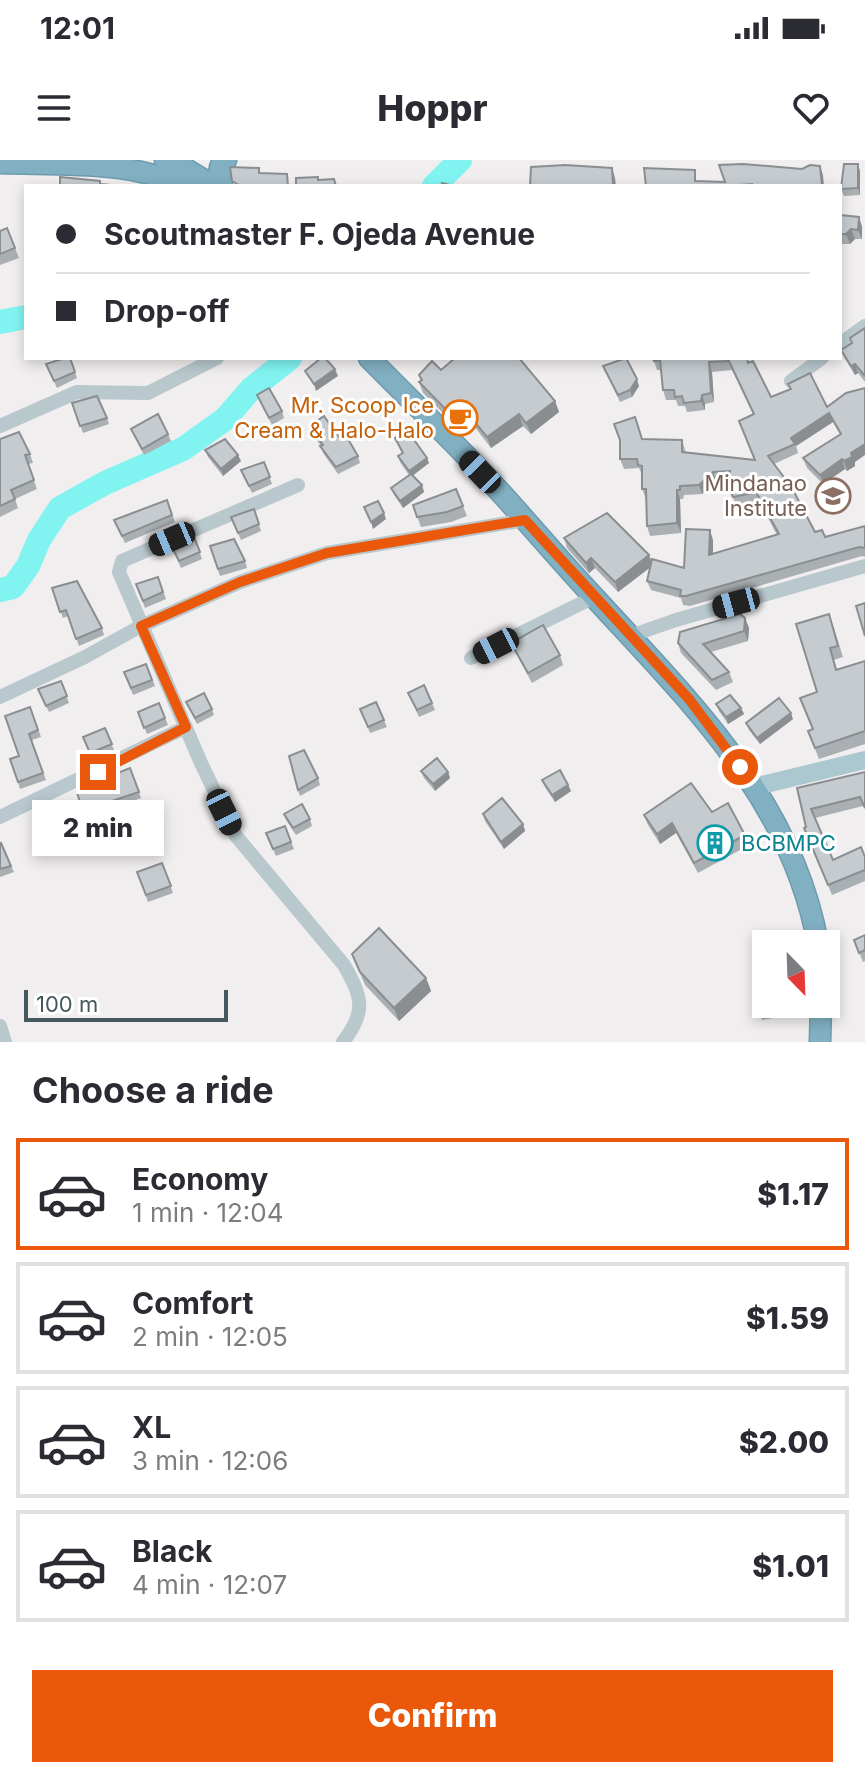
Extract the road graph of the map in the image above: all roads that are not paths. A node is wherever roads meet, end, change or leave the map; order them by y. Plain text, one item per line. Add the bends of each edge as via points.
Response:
1 (165, 160) edge
2 (226, 160) edge
3 (0, 163) edge
4 (180, 184) edge
5 (211, 184) edge
6 (222, 184) edge
7 (865, 326) edge
8 (842, 343) edge
9 (213, 360) edge
10 (371, 360) edge
11 (819, 360) edge
12 (791, 381) edge
13 (0, 426) edge
14 (298, 485) dead end
15 (525, 520) junction
16 (865, 566) edge
17 (594, 597) junction
18 (141, 626) junction
19 (630, 636) junction
20 (471, 658) dead end
21 (0, 697) edge
22 (186, 727) junction
23 (865, 760) edge
24 (754, 787) junction
25 (0, 817) edge
26 (816, 930) edge
27 (821, 1018) edge
28 (0, 1026) edge
29 (5, 1042) edge
30 (343, 1042) edge
31 (820, 1042) edge

1 - 5 highway
2 - 6 highway via 219,171
3 - 4 highway via 103,166
7 - 8 street
9 - 13 street via 148,393 77,392
10 - 15 highway
11 - 12 street
14 - 18 street via 122,561 120,579
15 - 17 highway
15 - 18 street via 327,553 240,582
16 - 19 street
17 - 19 highway
17 - 20 street
18 - 21 street
18 - 22 street
19 - 24 highway via 689,699
22 - 25 street
22 - 30 street via 236,836 344,965 356,987 361,1008
23 - 24 main road
24 - 26 highway via 791,854
27 - 31 highway
28 - 29 street

